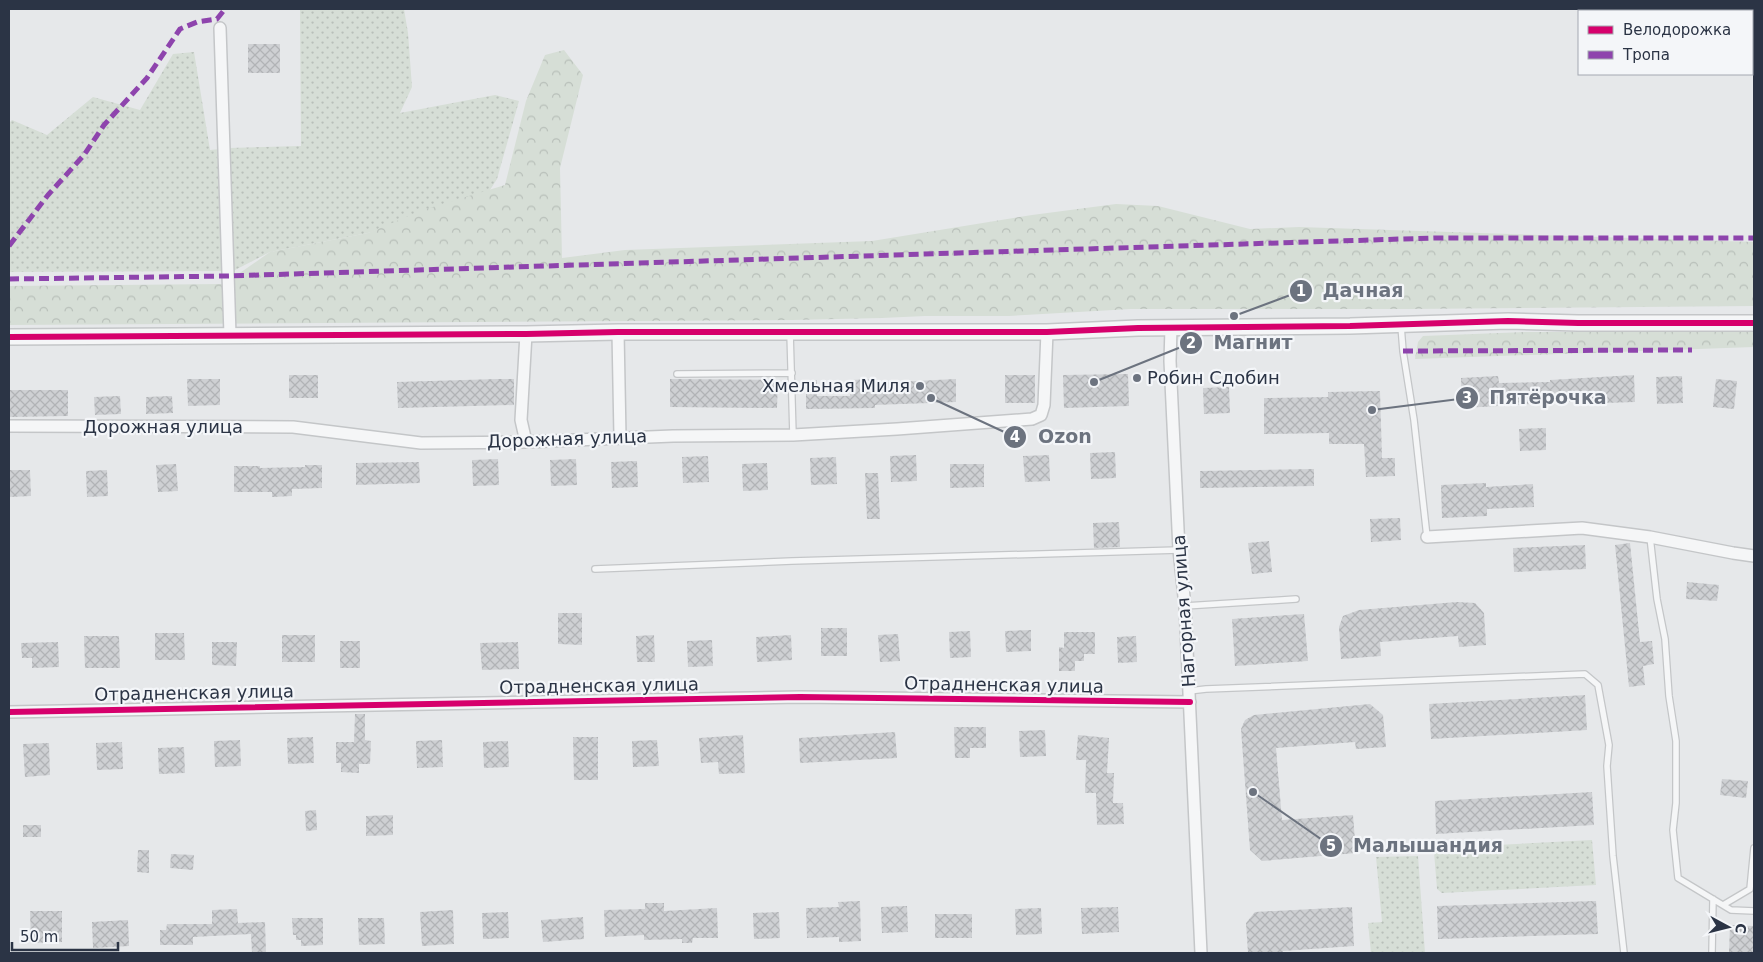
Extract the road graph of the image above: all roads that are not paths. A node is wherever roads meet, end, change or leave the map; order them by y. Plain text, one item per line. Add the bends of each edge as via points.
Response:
1 (220, 28) dead end
2 (1754, 323) edge
3 (1401, 324) junction
4 (1171, 328) junction
5 (618, 332) junction
6 (790, 332) junction
7 (1048, 332) junction
8 (526, 334) junction
9 (230, 335) junction
10 (9, 337) edge
11 (792, 373) junction
12 (677, 374) dead end
13 (9, 426) edge
14 (793, 434) junction
15 (620, 437) junction
16 (526, 442) junction
17 (1427, 537) joint
18 (1650, 537) junction
19 (1179, 550) junction
20 (1754, 556) edge
21 (595, 569) dead end
22 (1296, 598) dead end
23 (1185, 606) junction
24 (1189, 697) junction
25 (9, 712) edge
26 (1754, 848) edge
27 (1712, 899) junction
28 (1724, 905) junction
29 (1754, 911) edge
30 (1201, 953) edge
31 (1624, 953) edge
32 (1712, 953) edge

1 - 9 street
2 - 3 street via 1508,321
3 - 4 street
3 - 17 lane
4 - 7 street
4 - 19 street, Нагорная улица
5 - 6 street
5 - 8 street
5 - 15 street
6 - 7 street
6 - 11 lane
7 - 14 street, Дорожная улица via 1044,405 1041,415 1032,419
8 - 9 street
8 - 16 street via 521,420
9 - 10 street
11 - 12 lane
11 - 14 lane
13 - 16 street, Дорожная улица via 293,427 421,443
14 - 15 street, Дорожная улица
15 - 16 street, Дорожная улица
17 - 18 street via 1582,528
18 - 20 street
18 - 27 lane via 1676,741 1673,830 1678,878
19 - 21 lane
19 - 23 street, Нагорная улица
22 - 23 lane
23 - 24 street, Нагорная улица
24 - 25 street, Отрадненская улица via 800,697
24 - 30 street, Нагорная улица
24 - 31 lane via 1218,688 1585,674 1598,685 1609,745 1607,766 1613,856
26 - 28 lane via 1750,889
27 - 28 lane
27 - 32 lane
28 - 29 lane via 1731,910

